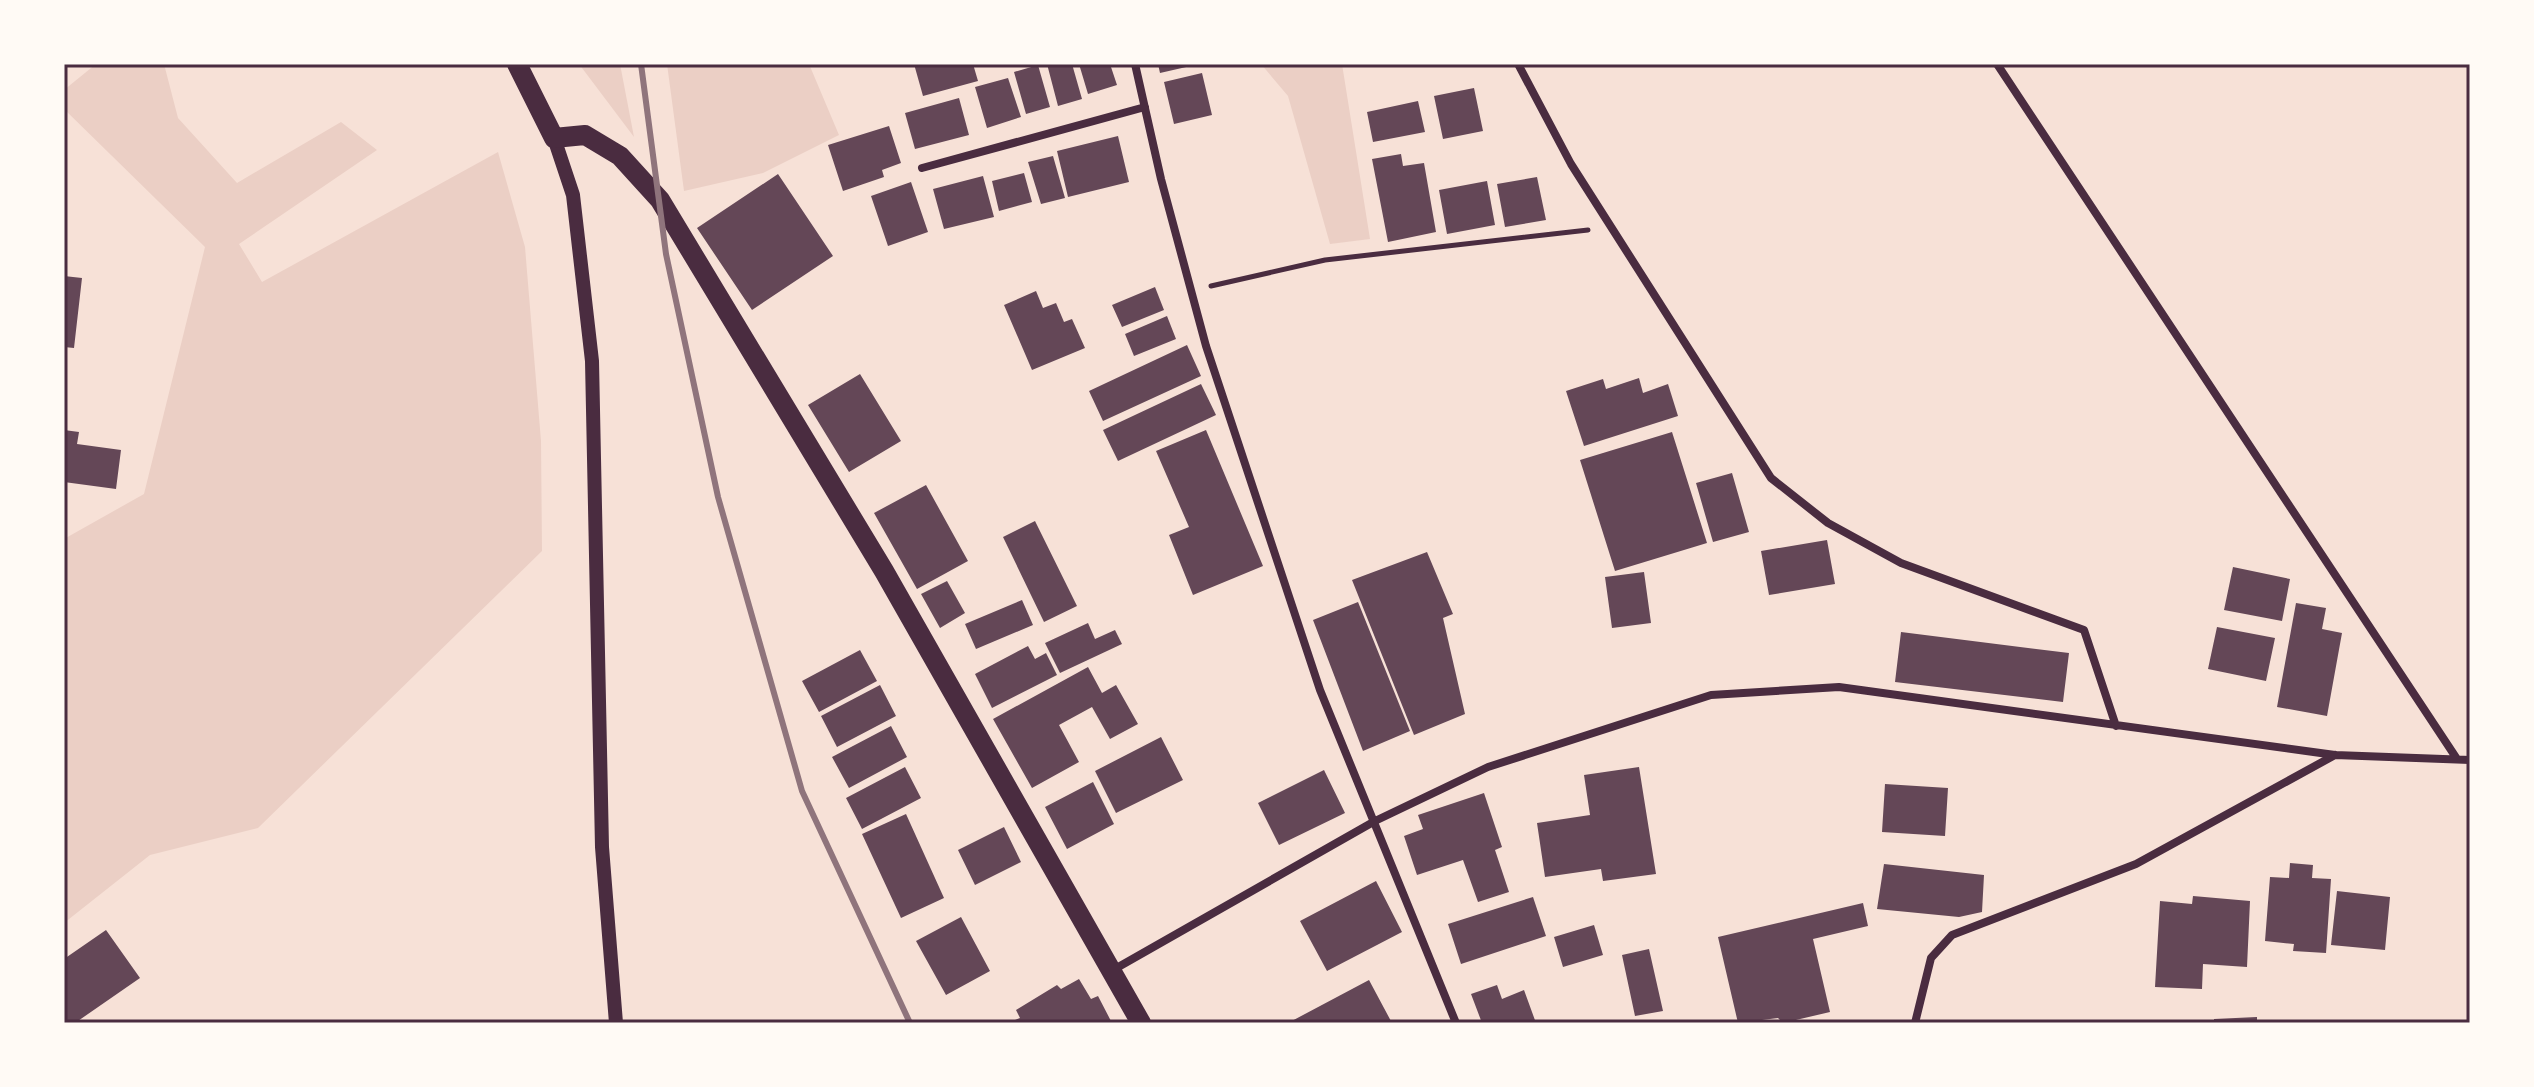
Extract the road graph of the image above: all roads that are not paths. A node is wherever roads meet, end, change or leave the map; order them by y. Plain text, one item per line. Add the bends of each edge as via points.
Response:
1 (517, 64) edge
2 (1135, 64) edge
3 (1518, 64) edge
4 (1997, 64) edge
5 (1145, 107) junction
6 (554, 138) junction
7 (922, 168) dead end
8 (2116, 726) junction
9 (2335, 755) junction
10 (2457, 759) junction
11 (2470, 760) edge
12 (1375, 821) junction
13 (1113, 970) junction
14 (616, 1023) edge
15 (1141, 1023) edge
16 (1456, 1023) edge
17 (1915, 1023) edge

1 - 6 main road
2 - 5 street
3 - 8 street via 1571,164 1771,478 1828,523 1901,563 2084,630
4 - 10 street
5 - 7 street
5 - 12 street via 1191,290 1320,690
6 - 13 main road via 585,135 620,156 660,200 868,544
6 - 14 street via 573,195 592,361 602,847
8 - 9 street
8 - 12 street via 1839,687 1711,695 1488,767
9 - 10 street
9 - 17 street via 2136,864 1952,935 1931,958
10 - 11 street
12 - 13 street
12 - 16 street
13 - 15 main road

